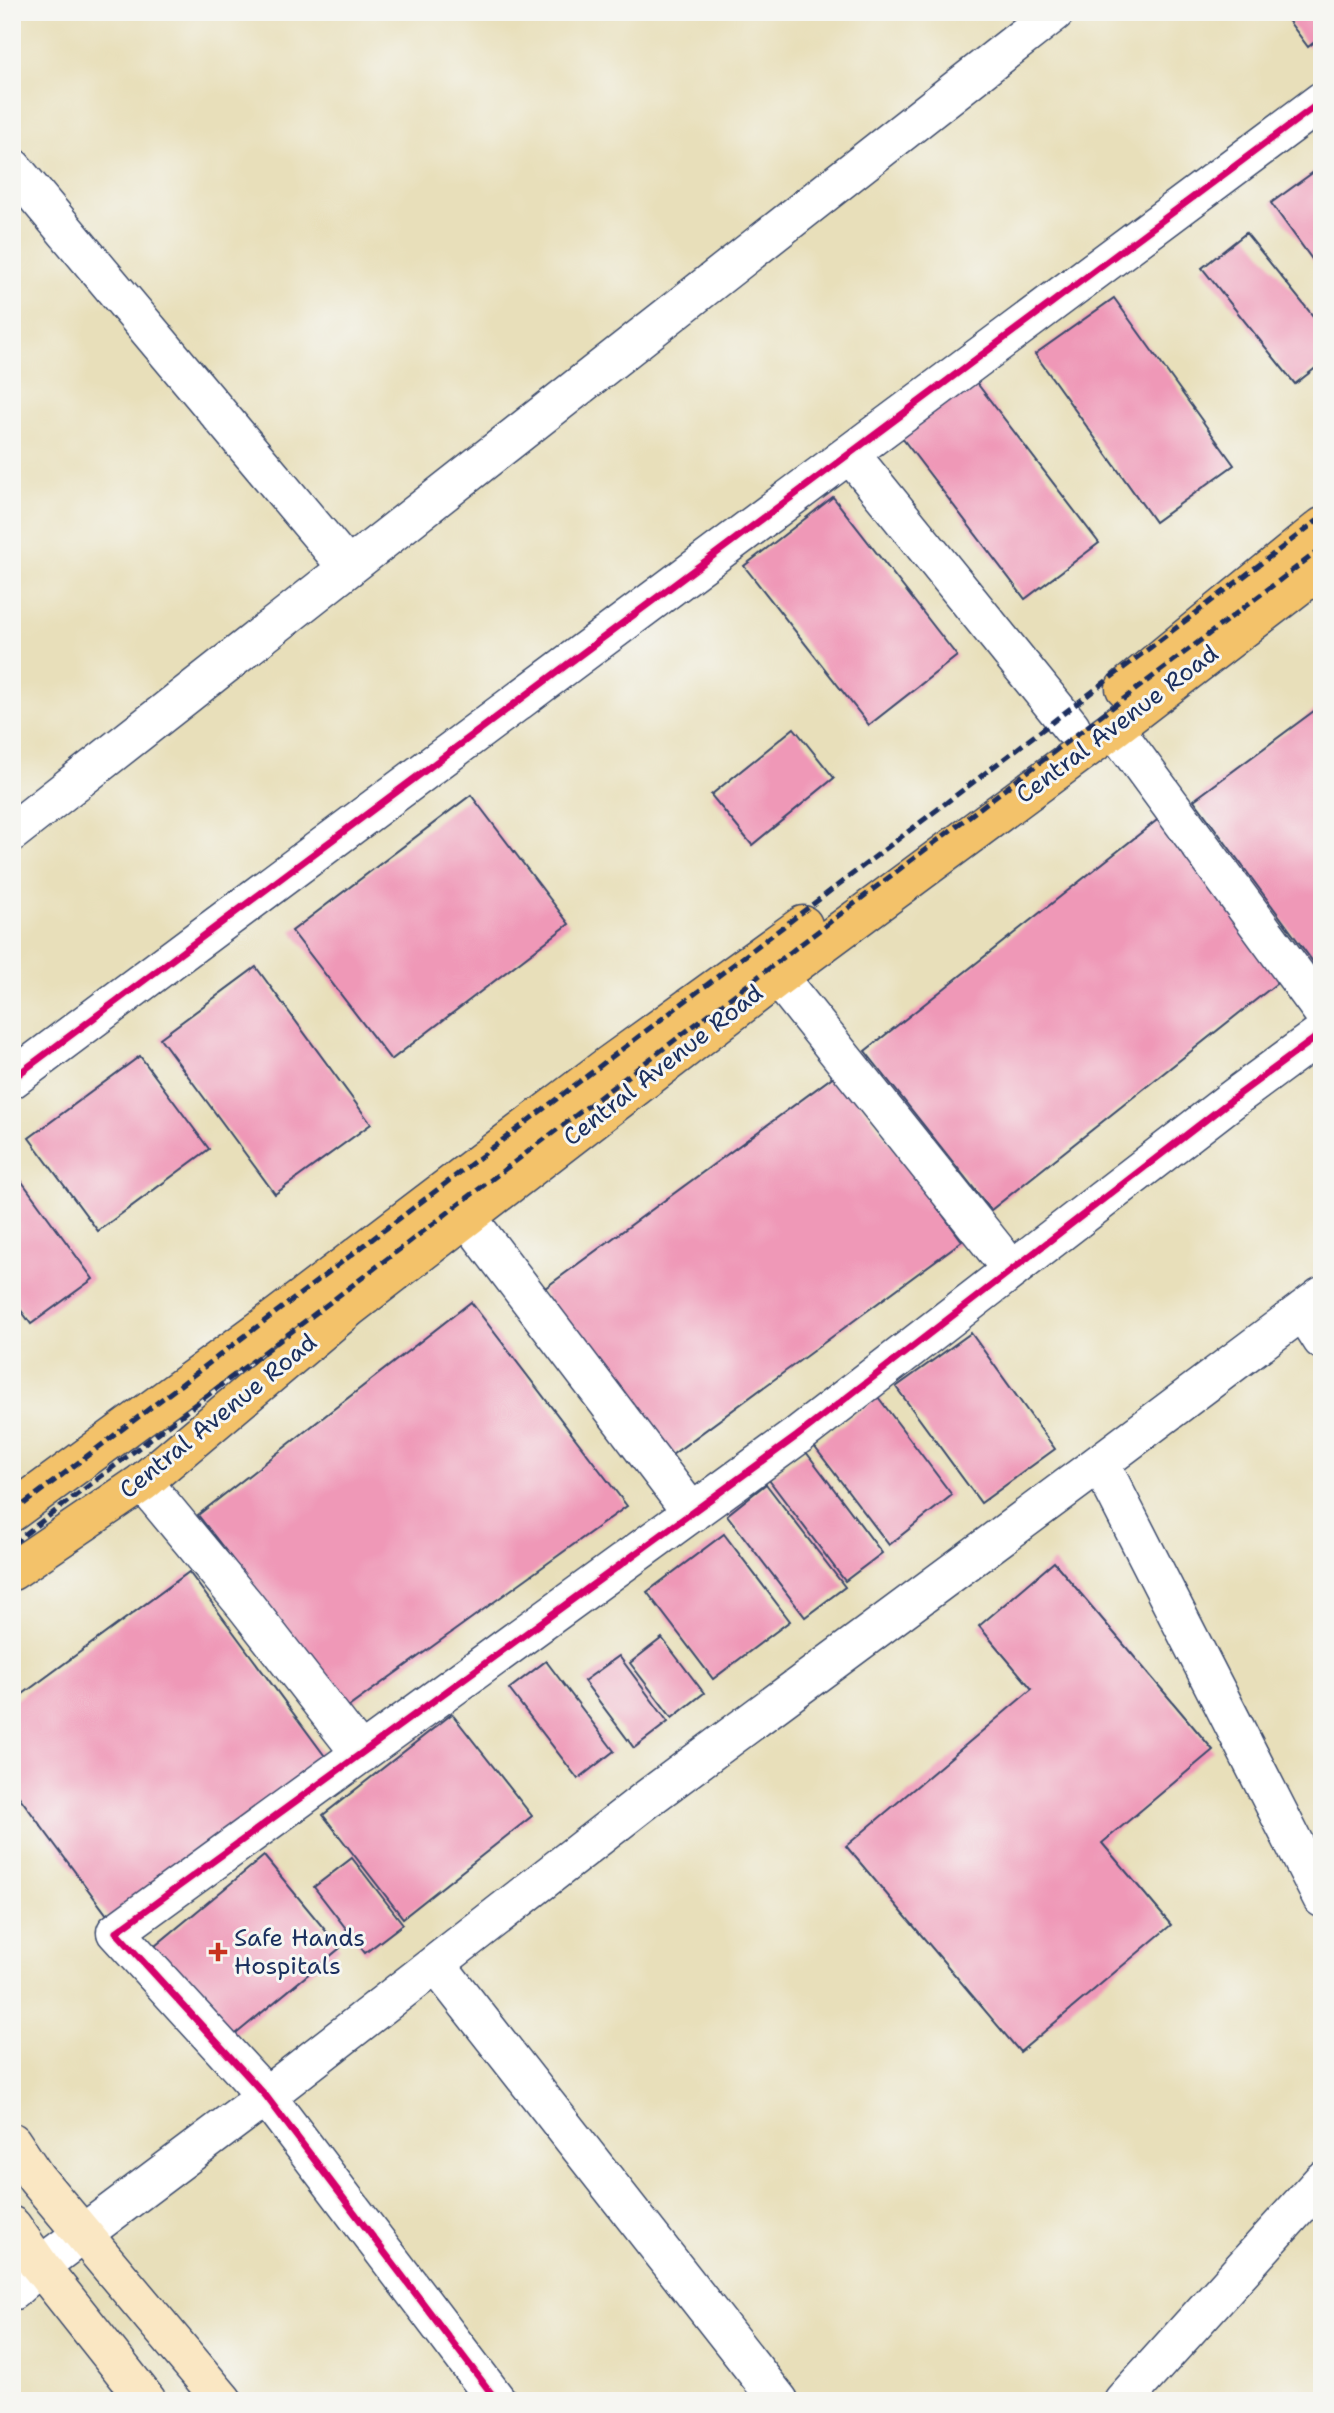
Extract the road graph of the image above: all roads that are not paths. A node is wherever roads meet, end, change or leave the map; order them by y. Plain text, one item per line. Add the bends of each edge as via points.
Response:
1 (1055, 12) edge
2 (1322, 101) edge
3 (12, 167) edge
4 (850, 454) junction
5 (1322, 527) edge
6 (348, 568) junction
7 (1322, 568) edge
8 (1071, 727) junction
9 (1114, 728) junction
10 (12, 832) edge
11 (778, 976) junction
12 (1322, 1011) edge
13 (1322, 1033) edge
14 (12, 1079) edge
15 (467, 1217) junction
16 (1012, 1270) junction
17 (1316, 1315) edge
18 (1100, 1464) junction
19 (143, 1482) junction
20 (12, 1512) edge
21 (692, 1513) junction
22 (12, 1571) edge
23 (361, 1754) junction
24 (1322, 1898) edge
25 (436, 1964) junction
26 (266, 2096) junction
27 (12, 2141) edge
28 (1322, 2181) edge
29 (12, 2226) edge
30 (84, 2234) junction
31 (26, 2279) edge
32 (146, 2401) edge
33 (223, 2401) edge
34 (497, 2401) edge
35 (779, 2401) edge
36 (1123, 2401) edge

1 - 6 street
2 - 4 street
3 - 6 street
4 - 8 street
4 - 14 street
5 - 8 main road
6 - 10 street
7 - 9 main road, Central Avenue Road
8 - 20 main road via 609,1065
9 - 11 main road, Central Avenue Road
9 - 12 street
11 - 15 main road, Central Avenue Road
11 - 16 street
13 - 16 street
15 - 19 main road, Central Avenue Road via 349,1308
15 - 21 street
16 - 21 street
17 - 18 street
18 - 24 street
18 - 25 street via 651,1796
19 - 22 main road, Central Avenue Road
19 - 23 street
21 - 23 street
23 - 26 street via 116,1932
25 - 26 street
25 - 35 street
26 - 30 street
26 - 34 street
27 - 30 main road via 36,2178
28 - 36 street
29 - 31 main road
30 - 31 street
30 - 33 main road
31 - 32 main road

